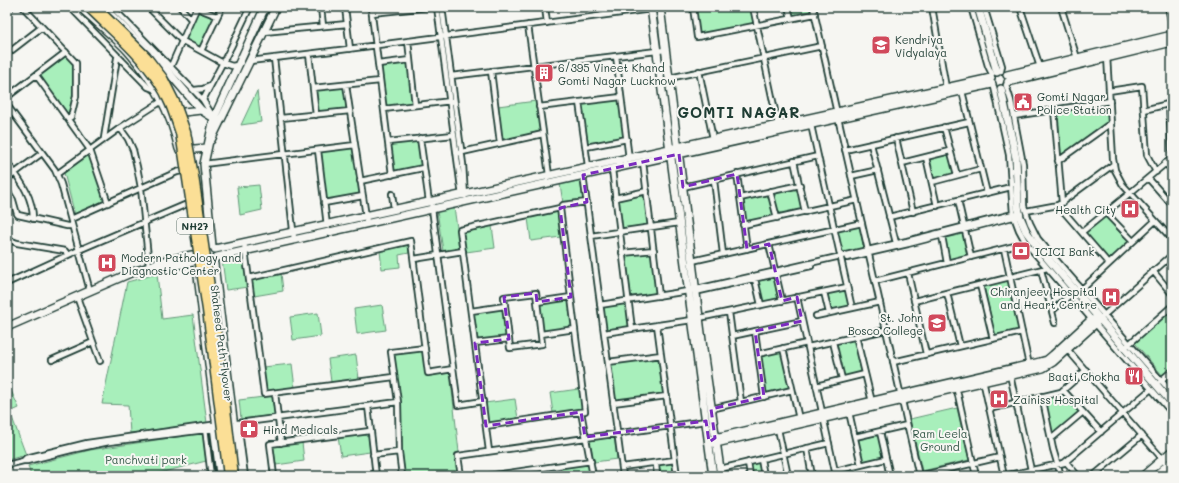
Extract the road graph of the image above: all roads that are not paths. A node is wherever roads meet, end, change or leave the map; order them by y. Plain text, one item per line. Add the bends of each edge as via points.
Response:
1 (11, 7) edge
2 (23, 7) edge
3 (70, 7) edge
4 (80, 7) edge
5 (88, 7) edge
6 (96, 7) edge
7 (103, 7) edge
8 (112, 7) edge
9 (148, 7) edge
10 (180, 7) edge
11 (197, 7) edge
12 (222, 7) edge
13 (250, 7) edge
14 (265, 7) edge
15 (276, 7) edge
16 (279, 7) edge
17 (321, 7) edge
18 (345, 7) edge
19 (371, 7) edge
20 (429, 7) edge
21 (437, 7) edge
22 (442, 7) edge
23 (545, 7) edge
24 (621, 7) edge
25 (655, 7) edge
26 (693, 7) edge
27 (753, 7) edge
28 (788, 7) edge
29 (813, 7) edge
30 (932, 7) edge
31 (970, 7) edge
32 (978, 7) edge
33 (984, 7) edge
34 (1020, 7) edge
35 (1061, 7) edge
36 (1168, 7) edge
37 (7, 10) edge
38 (372, 13) junction
39 (622, 13) junction
40 (814, 14) junction
41 (217, 16) junction
42 (191, 18) junction
43 (791, 18) junction
44 (547, 23) junction
45 (347, 24) junction
46 (528, 25) junction
47 (1172, 25) edge
48 (323, 26) junction
49 (757, 26) junction
50 (42, 27) junction
51 (264, 32) junction
52 (1172, 35) edge
53 (443, 36) junction
54 (181, 40) junction
55 (408, 41) junction
56 (1172, 42) edge
57 (376, 46) junction
58 (822, 46) junction
59 (350, 49) junction
60 (665, 50) junction
61 (201, 51) junction
62 (657, 51) junction
63 (66, 52) junction
64 (7, 54) edge
65 (309, 54) junction
66 (1106, 54) junction
67 (616, 56) junction
68 (118, 57) junction
69 (274, 58) junction
70 (764, 58) junction
71 (1077, 58) junction
72 (410, 60) junction
73 (250, 61) junction
74 (223, 63) junction
75 (378, 64) junction
76 (238, 65) junction
77 (170, 66) junction
78 (533, 66) junction
79 (1040, 67) junction
80 (491, 71) junction
81 (699, 71) junction
82 (36, 75) junction
83 (451, 76) junction
84 (669, 78) junction
85 (999, 80) junction
86 (380, 81) junction
87 (346, 85) junction
88 (210, 86) junction
89 (313, 88) junction
90 (946, 88) junction
91 (156, 90) junction
92 (194, 90) junction
93 (962, 91) junction
94 (1109, 91) junction
95 (7, 97) edge
96 (621, 97) junction
97 (203, 100) junction
98 (162, 101) junction
99 (452, 101) junction
100 (1110, 101) junction
101 (579, 102) junction
102 (1171, 103) edge
103 (415, 105) junction
104 (7, 106) edge
105 (539, 107) junction
106 (384, 109) junction
107 (200, 110) junction
108 (1054, 110) junction
109 (1144, 110) junction
110 (350, 111) junction
111 (169, 114) junction
112 (316, 115) junction
113 (837, 115) junction
114 (1014, 116) junction
115 (214, 118) junction
116 (281, 118) junction
117 (68, 119) junction
118 (969, 122) junction
119 (1111, 123) junction
120 (778, 125) junction
121 (811, 125) junction
122 (944, 127) junction
123 (120, 128) junction
124 (542, 134) junction
125 (453, 135) junction
126 (420, 138) junction
127 (896, 138) junction
128 (105, 139) junction
129 (627, 139) junction
130 (713, 139) junction
131 (388, 142) junction
132 (500, 143) junction
133 (871, 144) junction
134 (355, 145) junction
135 (207, 148) junction
136 (586, 148) junction
137 (90, 150) junction
138 (179, 150) junction
139 (318, 150) junction
140 (845, 150) junction
141 (678, 151) junction
142 (950, 151) junction
143 (458, 152) junction
144 (670, 152) junction
145 (42, 153) junction
146 (285, 154) junction
147 (818, 156) junction
148 (926, 156) junction
149 (1172, 157) edge
150 (630, 161) junction
151 (794, 161) junction
152 (1058, 161) junction
153 (7, 162) edge
154 (643, 162) junction
155 (902, 162) junction
156 (204, 164) junction
157 (1114, 164) junction
158 (1165, 164) junction
159 (588, 166) junction
160 (423, 168) junction
161 (612, 169) junction
162 (981, 169) junction
163 (182, 170) junction
164 (878, 170) junction
165 (1172, 170) edge
166 (1156, 172) junction
167 (15, 173) junction
168 (57, 174) junction
169 (392, 174) junction
170 (737, 174) junction
171 (548, 175) junction
172 (583, 175) junction
173 (957, 175) junction
174 (851, 176) junction
175 (1148, 178) junction
176 (7, 179) edge
177 (714, 180) junction
178 (360, 181) junction
179 (932, 182) junction
180 (800, 185) junction
181 (683, 187) junction
182 (1011, 187) junction
183 (141, 188) junction
184 (646, 191) junction
185 (770, 191) junction
186 (987, 193) junction
187 (1130, 193) junction
188 (392, 194) dead end
189 (10, 195) dead end
190 (363, 196) junction
191 (464, 196) junction
192 (616, 198) junction
193 (740, 198) junction
194 (1172, 198) edge
195 (857, 200) junction
196 (958, 200) junction
197 (587, 202) junction
198 (108, 203) junction
199 (324, 203) junction
200 (187, 204) junction
201 (431, 204) junction
202 (1060, 204) junction
203 (1171, 204) edge
204 (829, 206) junction
205 (937, 206) junction
206 (560, 208) junction
207 (394, 209) junction
208 (806, 212) junction
209 (914, 212) junction
210 (1106, 213) junction
211 (1020, 215) junction
212 (777, 218) junction
213 (890, 218) junction
214 (33, 219) junction
215 (71, 219) junction
216 (366, 219) junction
217 (1155, 221) junction
218 (144, 222) junction
219 (680, 223) junction
220 (862, 223) junction
221 (743, 225) junction
222 (72, 226) junction
223 (651, 227) junction
224 (327, 228) junction
225 (965, 228) junction
226 (834, 229) junction
227 (293, 232) junction
228 (620, 232) junction
229 (1082, 232) junction
230 (591, 236) junction
231 (942, 236) junction
232 (7, 239) edge
233 (1172, 239) edge
234 (294, 240) junction
235 (1133, 241) junction
236 (244, 242) junction
237 (896, 243) junction
238 (769, 244) junction
239 (1026, 244) junction
240 (213, 247) junction
241 (746, 249) junction
242 (1004, 249) junction
243 (79, 250) junction
244 (654, 250) junction
245 (246, 251) junction
246 (463, 251) junction
247 (868, 252) junction
248 (622, 253) junction
249 (724, 254) junction
250 (68, 255) junction
251 (1172, 255) edge
252 (438, 256) junction
253 (971, 257) junction
254 (194, 258) junction
255 (840, 258) junction
256 (414, 259) junction
257 (215, 261) junction
258 (692, 261) junction
259 (947, 263) junction
260 (1109, 264) junction
261 (1049, 266) junction
262 (149, 267) junction
263 (1041, 270) junction
264 (1153, 271) junction
265 (908, 272) junction
266 (775, 273) junction
267 (249, 278) junction
268 (1010, 278) junction
269 (755, 279) junction
270 (875, 281) junction
271 (7, 282) edge
272 (980, 285) junction
273 (847, 287) junction
274 (90, 291) junction
275 (693, 291) junction
276 (824, 292) junction
277 (947, 293) junction
278 (1076, 293) junction
279 (1172, 294) edge
280 (659, 296) junction
281 (77, 297) junction
282 (571, 297) junction
283 (797, 298) junction
284 (628, 300) junction
285 (782, 301) junction
286 (914, 301) junction
287 (537, 302) junction
288 (880, 302) junction
289 (600, 305) junction
290 (761, 305) junction
291 (505, 306) junction
292 (1172, 306) edge
293 (852, 308) junction
294 (471, 311) junction
295 (1052, 311) junction
296 (729, 312) junction
297 (829, 313) junction
298 (816, 316) dead end
299 (696, 319) junction
300 (1097, 319) junction
301 (802, 320) junction
302 (1055, 323) dead end
303 (657, 325) junction
304 (7, 327) edge
305 (575, 328) junction
306 (632, 329) junction
307 (886, 330) junction
308 (755, 331) junction
309 (1022, 332) junction
310 (604, 333) junction
311 (541, 334) junction
312 (732, 336) junction
313 (856, 336) junction
314 (509, 338) junction
315 (993, 338) junction
316 (93, 342) junction
317 (833, 342) junction
318 (475, 343) junction
319 (807, 345) junction
320 (960, 346) junction
321 (1127, 346) junction
322 (425, 348) junction
323 (783, 348) junction
324 (1067, 349) junction
325 (758, 354) junction
326 (926, 354) junction
327 (661, 355) junction
328 (52, 360) dead end
329 (100, 362) dead end
330 (608, 362) junction
331 (893, 362) junction
332 (1029, 365) junction
333 (453, 369) junction
334 (1086, 370) junction
335 (1172, 371) edge
336 (865, 374) junction
337 (1010, 375) junction
338 (394, 377) junction
339 (842, 379) junction
340 (982, 379) junction
341 (956, 385) junction
342 (1156, 385) junction
343 (816, 386) junction
344 (792, 390) junction
345 (1064, 390) junction
346 (275, 393) junction
347 (1172, 393) edge
348 (667, 396) junction
349 (1042, 396) junction
350 (764, 397) junction
351 (901, 398) junction
352 (482, 401) junction
353 (398, 402) junction
354 (741, 402) junction
355 (872, 402) junction
356 (1016, 402) junction
357 (613, 403) junction
358 (1172, 403) edge
359 (368, 406) junction
360 (711, 409) junction
361 (989, 409) junction
362 (581, 412) junction
363 (849, 412) junction
364 (1083, 412) junction
365 (1123, 413) junction
366 (1172, 413) edge
367 (822, 416) junction
368 (278, 418) junction
369 (799, 419) junction
370 (706, 421) junction
371 (236, 423) junction
372 (908, 425) junction
373 (486, 426) junction
374 (670, 426) junction
375 (215, 427) junction
376 (205, 428) junction
377 (778, 429) junction
378 (370, 431) junction
379 (880, 432) junction
380 (1101, 432) junction
381 (617, 433) junction
382 (1142, 435) junction
383 (585, 437) junction
384 (855, 437) junction
385 (1051, 439) junction
386 (713, 441) junction
387 (281, 443) junction
388 (828, 443) junction
389 (807, 448) junction
390 (489, 451) junction
391 (1172, 451) edge
392 (399, 452) junction
393 (784, 454) junction
394 (373, 455) junction
395 (1000, 457) junction
396 (761, 459) junction
397 (886, 459) junction
398 (1163, 459) junction
399 (675, 460) junction
400 (591, 461) junction
401 (748, 462) junction
402 (1066, 462) junction
403 (656, 463) junction
404 (973, 463) junction
405 (7, 464) edge
406 (861, 465) junction
407 (1058, 465) junction
408 (1171, 465) edge
409 (622, 467) junction
410 (947, 469) junction
411 (1031, 470) junction
412 (720, 472) edge
413 (836, 474) edge
414 (211, 476) edge
415 (219, 476) edge
416 (223, 476) edge
417 (228, 476) edge
418 (234, 476) edge
419 (240, 476) edge
420 (244, 476) edge
421 (274, 476) edge
422 (376, 476) edge
423 (402, 476) edge
424 (461, 476) edge
425 (488, 476) edge
426 (593, 476) edge
427 (623, 476) edge
428 (657, 476) edge
429 (677, 476) edge
430 (713, 476) edge
431 (750, 476) edge
432 (764, 476) edge
433 (788, 476) edge
434 (812, 476) edge
435 (890, 476) edge
436 (919, 476) edge
437 (949, 476) edge
438 (976, 476) edge
439 (1004, 476) edge
440 (1061, 476) edge
441 (1078, 476) edge
442 (1093, 476) edge
443 (1143, 476) edge
444 (1155, 476) edge

1 - 37 street
2 - 50 street
3 - 68 street
4 - 91 street via 127,50 144,70
5 - 417 highway, Shaheed Path Flyover / NH27, bridge via 141,60 158,82 172,107 180,133 207,310
6 - 418 highway, Shaheed Path Flyover / NH27, bridge via 146,56 163,78 186,132 216,327
7 - 107 street via 164,67
8 - 77 street
9 - 54 street
10 - 42 street
11 - 41 street
11 - 42 street
12 - 41 street
13 - 74 street
14 - 76 street
15 - 16 street
15 - 51 street
17 - 48 street
18 - 45 street
19 - 38 street
20 - 38 street
21 - 53 street
22 - 53 street
23 - 44 street
24 - 39 street
25 - 39 street
25 - 60 street
25 - 62 street
26 - 49 street via 697,37
27 - 49 street
28 - 43 street
29 - 40 street
30 - 90 street
31 - 85 street via 988,66
32 - 85 street
33 - 85 street via 1002,66
34 - 79 street
35 - 71 street
36 - 47 street
38 - 57 street
39 - 44 street
40 - 43 street
40 - 58 street
41 - 61 street
42 - 54 street
43 - 49 street
44 - 46 street
45 - 48 street
45 - 59 street
46 - 53 street
46 - 78 street
48 - 51 street
49 - 70 street
50 - 63 street
50 - 64 street
51 - 73 street
52 - 66 street
53 - 55 street
53 - 83 street
53 - 99 street
54 - 61 street
54 - 77 street
55 - 57 street
55 - 72 street
56 - 66 street
57 - 59 street
57 - 75 street
58 - 70 street
58 - 113 street
59 - 65 street
60 - 62 street
60 - 84 street
61 - 74 street
62 - 67 street
62 - 144 street
63 - 82 street
63 - 117 street via 76,63 76,96 71,117
65 - 69 street
65 - 89 street
66 - 71 street
66 - 85 street
66 - 94 street
67 - 78 street
67 - 96 street
68 - 91 street via 148,87
68 - 128 street
69 - 73 street
69 - 116 street
70 - 81 street
70 - 120 street
71 - 79 street
72 - 75 street
72 - 103 street
73 - 135 street
74 - 76 street
74 - 88 street
75 - 86 street
76 - 115 street
77 - 92 street
78 - 80 street
78 - 105 street
79 - 85 street
80 - 83 street
80 - 132 street
81 - 84 street
81 - 130 street
82 - 95 street
82 - 117 street
83 - 99 street
84 - 141 street
85 - 90 street
85 - 93 street
85 - 114 street
85 - 182 street
85 - 211 street via 1016,158
86 - 87 street
86 - 106 street
87 - 89 street
87 - 110 street
88 - 92 street
88 - 97 street
89 - 112 street
90 - 113 street
91 - 98 street
92 - 97 street
93 - 113 street
93 - 118 street
94 - 100 street
94 - 109 street via 1142,86
96 - 101 street
96 - 129 street
97 - 115 street
98 - 111 street
98 - 123 street
99 - 103 street
99 - 125 street
99 - 143 street
100 - 108 street
100 - 119 street
101 - 105 street
101 - 136 street
102 - 109 street
102 - 149 street
103 - 106 street
104 - 145 street
105 - 124 street
106 - 131 street
107 - 111 street
107 - 115 street
108 - 114 street
108 - 152 street
109 - 166 street via 1147,155
110 - 112 street
110 - 134 street
111 - 138 street
112 - 116 street
113 - 120 street
113 - 121 street
113 - 140 street
114 - 211 street via 1023,164 1024,196
115 - 135 street
116 - 146 street
117 - 137 street
118 - 122 street
118 - 162 street
119 - 152 street
119 - 157 street
120 - 130 street
121 - 141 street
121 - 147 street
122 - 127 street
122 - 142 street
123 - 128 street
123 - 183 street via 133,150
124 - 132 street
124 - 171 street
125 - 126 street
125 - 143 street
126 - 131 street
126 - 160 street
127 - 133 street
127 - 155 street
128 - 137 street
129 - 136 street
129 - 150 street
130 - 141 street
131 - 169 street
132 - 143 street
133 - 140 street
133 - 164 street
134 - 139 street
134 - 178 street
135 - 138 street
135 - 156 street
136 - 159 street
137 - 168 street
137 - 198 street
138 - 163 street
139 - 146 street
139 - 199 street
140 - 174 street
141 - 144 street
141 - 181 street
142 - 148 street
142 - 173 street
143 - 191 street
144 - 150 street
144 - 154 street
144 - 219 street
145 - 167 street
145 - 168 street
146 - 156 street
146 - 227 street
147 - 151 street
147 - 204 street
148 - 155 street
148 - 179 street
149 - 158 street
150 - 154 street
150 - 159 street
150 - 161 street
151 - 170 street
151 - 180 street
152 - 202 street
153 - 167 street
154 - 184 street
155 - 209 street
156 - 240 street
157 - 187 street via 1123,185
157 - 202 street
158 - 165 street
158 - 166 street
159 - 171 street
160 - 169 street
160 - 201 street
161 - 172 street
161 - 192 street
162 - 173 street
162 - 186 street
163 - 183 street
163 - 200 street
164 - 174 street
164 - 213 street
166 - 175 street
167 - 176 street
167 - 214 street via 28,192 33,208
168 - 215 street
169 - 178 street
170 - 177 street
170 - 193 street
171 - 191 street
172 - 191 street
172 - 197 street
173 - 179 street
174 - 195 street
175 - 187 street
175 - 203 street
177 - 181 street
177 - 249 street
178 - 190 street
179 - 205 street
180 - 185 street
180 - 208 street
181 - 258 street
182 - 186 street
182 - 211 street
183 - 198 street
183 - 218 street
184 - 192 street
184 - 223 street
185 - 193 street
185 - 212 street
186 - 196 street
187 - 210 street
187 - 217 street
188 - 207 street
189 - 214 street via 17,215
190 - 199 street
190 - 216 street
191 - 201 street
192 - 228 street
193 - 221 street
194 - 203 street
195 - 204 street
195 - 220 street
196 - 205 street
196 - 225 street
197 - 206 street via 564,205
197 - 230 street
198 - 215 street
199 - 224 street
200 - 218 street
200 - 254 street
201 - 207 street
201 - 216 street
201 - 252 street
202 - 211 street
202 - 229 street
204 - 208 street
204 - 226 street
205 - 209 street
206 - 246 street via 460,230
206 - 282 street
207 - 216 street
208 - 212 street
209 - 213 street
210 - 229 street
210 - 235 street
211 - 225 street
211 - 239 street
211 - 261 street via 1026,231
211 - 278 street
212 - 221 street
213 - 237 street
214 - 222 street
215 - 222 street
216 - 224 street
217 - 233 street
217 - 235 street
218 - 243 street
218 - 262 street
219 - 223 street
219 - 275 street
220 - 226 street
220 - 247 street
221 - 241 street
222 - 243 street
223 - 228 street
223 - 244 street
224 - 227 street
224 - 234 street
225 - 231 street
225 - 237 street
225 - 253 street
226 - 238 street
226 - 255 street
227 - 234 street
227 - 236 street
228 - 230 street
228 - 248 street
229 - 260 street
230 - 289 street
231 - 247 street
231 - 259 street
232 - 250 street via 65,251
234 - 245 street
235 - 260 street
236 - 240 street
236 - 245 street
237 - 247 street
238 - 241 street
238 - 266 street
239 - 242 street
239 - 261 street
240 - 254 street via 202,244
240 - 257 street
241 - 249 street
242 - 253 street
242 - 268 street
243 - 250 street
243 - 274 street
244 - 248 street
244 - 280 street
245 - 257 street
245 - 267 street
246 - 252 street
246 - 294 street
247 - 255 street
247 - 270 street
248 - 284 street
249 - 258 street
250 - 271 street
251 - 264 street
252 - 256 street
252 - 333 street
253 - 259 street
254 - 257 street via 203,268 208,268
254 - 262 street via 160,268
254 - 375 street
255 - 266 street
255 - 273 street
256 - 267 street via 411,241
256 - 322 street
257 - 371 street
258 - 275 street
259 - 265 street
260 - 278 street
261 - 263 street
261 - 278 street
262 - 274 street
263 - 268 street
263 - 295 street
264 - 279 street
264 - 300 street
265 - 270 street
265 - 286 street
266 - 269 street
266 - 275 street
266 - 285 street
267 - 346 street via 264,394
268 - 272 street
268 - 309 street
269 - 275 street
269 - 290 street
270 - 288 street
272 - 277 street
272 - 315 street
273 - 276 street
273 - 293 street
274 - 281 street
275 - 280 street
275 - 299 street
276 - 283 street
276 - 297 street
277 - 286 street
277 - 320 street
278 - 295 street
278 - 300 street
280 - 284 street
281 - 304 street
281 - 316 street
282 - 287 street
282 - 305 street
283 - 285 street
283 - 301 street
284 - 289 street
284 - 306 street
285 - 290 street
286 - 326 street
287 - 291 street via 536,293 504,297
287 - 311 street
288 - 293 street
288 - 307 street
289 - 310 street
290 - 296 street
291 - 294 street
291 - 314 street
292 - 321 street
293 - 297 street
294 - 318 street
295 - 302 street
296 - 299 street
296 - 312 street
297 - 298 street
299 - 303 street
299 - 360 street
299 - 370 street
300 - 321 street
300 - 324 street
300 - 332 street via 1047,360
300 - 342 street
301 - 308 street
301 - 319 street
303 - 306 street
303 - 327 street
305 - 311 street
305 - 362 street via 585,411
306 - 310 street
307 - 313 street
307 - 331 street
308 - 312 street
308 - 325 street
309 - 315 street
309 - 332 street
310 - 330 street
311 - 314 street via 542,344 510,348
312 - 354 street
313 - 317 street
313 - 336 street
314 - 318 street
315 - 320 street
316 - 328 street
316 - 329 street
317 - 319 street
317 - 339 street
318 - 352 street
319 - 323 street
319 - 343 street
320 - 326 street
321 - 342 street
322 - 333 street via 428,372
322 - 338 street via 391,352
323 - 325 street
323 - 344 street
324 - 334 street
324 - 337 street via 1054,362 1043,368
325 - 350 street
326 - 331 street
327 - 330 street
327 - 348 street
330 - 357 street
331 - 351 street
332 - 340 street
333 - 352 street via 458,405
334 - 345 street
334 - 365 street
335 - 342 street
336 - 339 street
336 - 355 street
337 - 340 street
337 - 356 street
338 - 346 street
338 - 353 street
339 - 343 street
340 - 341 street
340 - 361 street
341 - 351 street
341 - 404 street
342 - 347 street
342 - 358 street
342 - 365 street
342 - 366 street
343 - 367 street
344 - 350 street
344 - 369 street
345 - 349 street
345 - 364 street
346 - 368 street
348 - 357 street
348 - 374 street
349 - 356 street
349 - 385 street
350 - 354 street
351 - 355 street
351 - 363 street
351 - 372 street
352 - 373 street
353 - 359 street
353 - 392 street
354 - 360 street
355 - 367 street
356 - 361 street
356 - 411 street
357 - 381 street
359 - 368 street
359 - 378 street
360 - 386 street
361 - 395 street
362 - 373 street
362 - 383 street
363 - 367 street
363 - 384 street
364 - 380 street
364 - 385 street
365 - 380 street
365 - 382 street
367 - 369 street
367 - 377 street
367 - 388 street
368 - 371 street
368 - 387 street
369 - 386 street
370 - 374 street
370 - 386 street
371 - 375 street
371 - 419 street
371 - 420 street
372 - 379 street
372 - 436 street
373 - 390 street
374 - 381 street
374 - 399 street
375 - 376 street
375 - 415 street
375 - 416 street
376 - 405 street via 109,442 27,462
376 - 414 street
377 - 386 street
377 - 393 street
378 - 387 street
378 - 394 street
379 - 384 street
379 - 397 street
380 - 402 street
381 - 383 street
381 - 409 street
382 - 398 street
382 - 442 street
383 - 390 street
383 - 400 street
384 - 406 street
385 - 407 street
386 - 412 street
386 - 430 street
387 - 421 street via 270,444
388 - 389 street
388 - 413 street
389 - 393 street
389 - 434 street
390 - 424 street via 458,456
391 - 398 street
392 - 394 street
392 - 423 street
393 - 396 street
393 - 433 street
394 - 422 street
395 - 404 street
395 - 439 street
396 - 401 street
396 - 432 street
397 - 406 street
397 - 435 street
398 - 408 street
398 - 443 street
399 - 403 street
399 - 429 street
400 - 425 street
400 - 426 street
401 - 412 street
401 - 431 street
402 - 407 street
402 - 441 street
403 - 409 street
403 - 428 street
404 - 410 street
404 - 438 street
406 - 413 street
407 - 411 street
407 - 440 street
408 - 444 street
409 - 427 street
410 - 436 street
410 - 437 street
411 - 439 street

